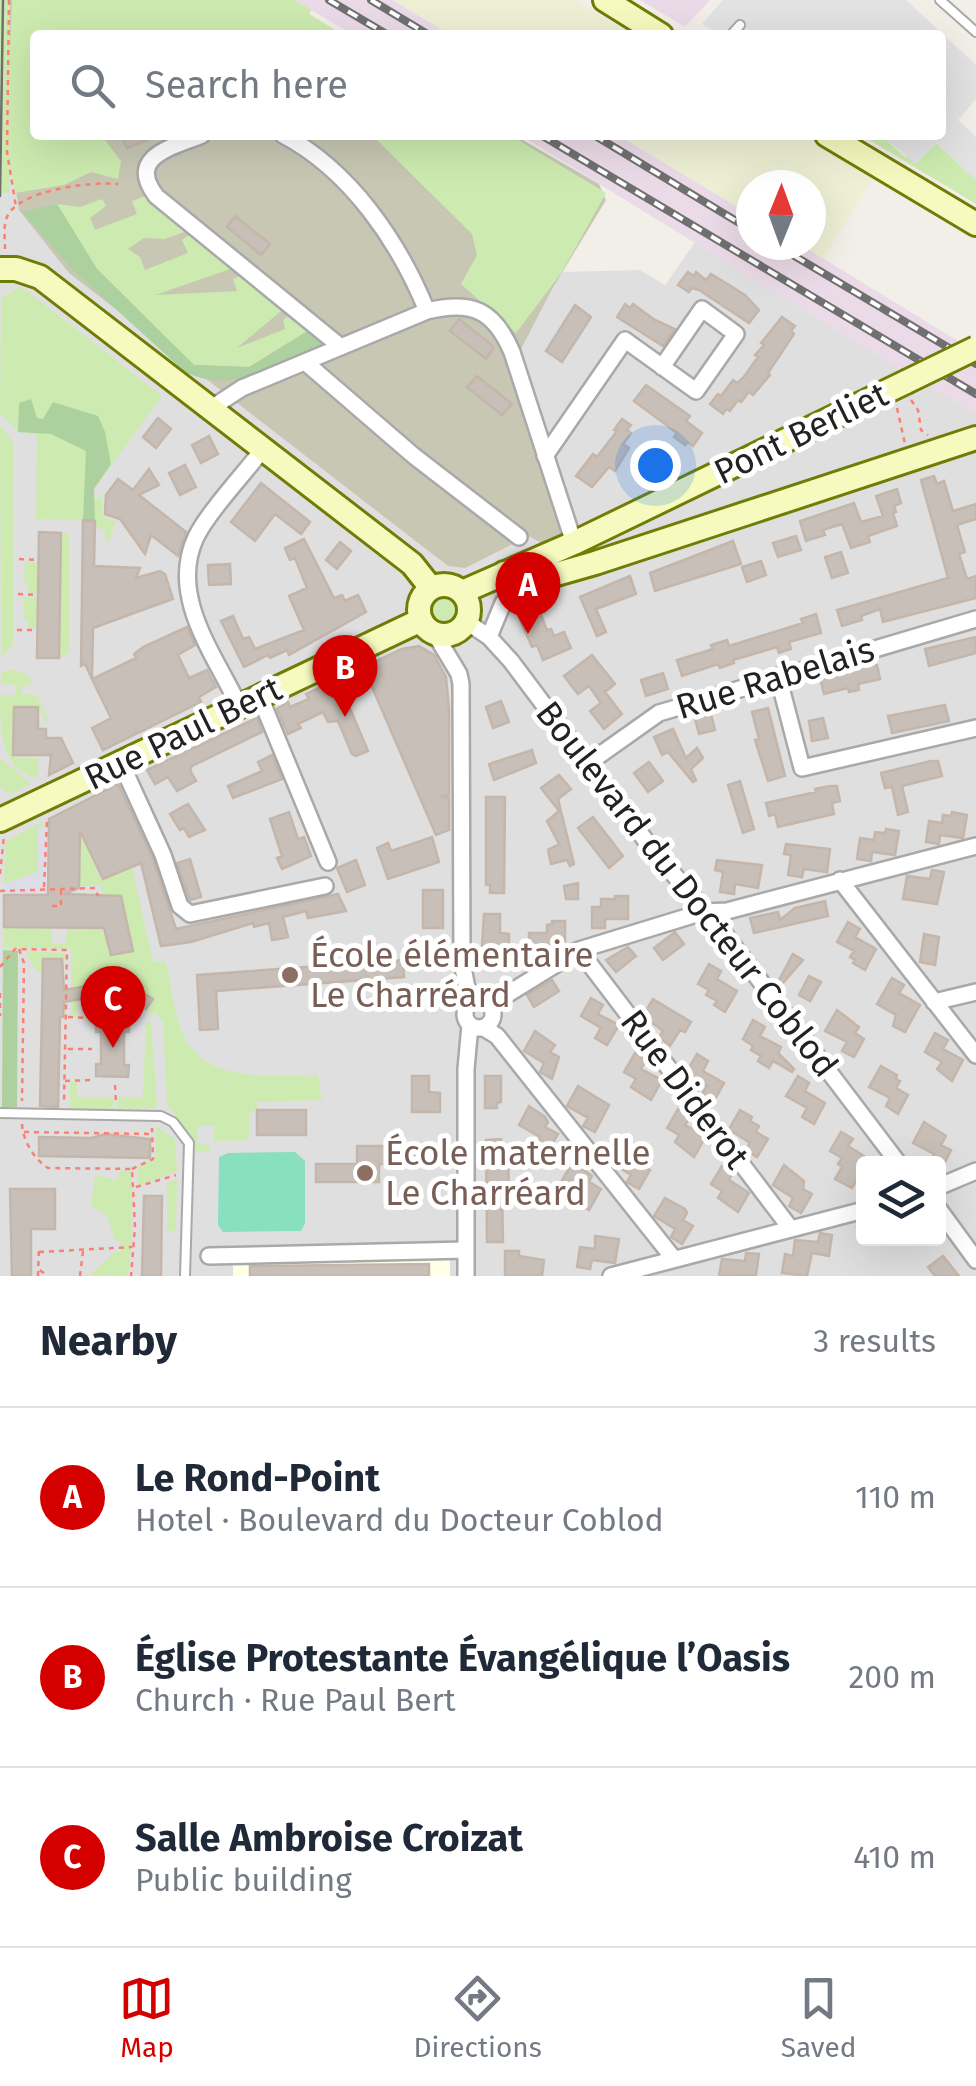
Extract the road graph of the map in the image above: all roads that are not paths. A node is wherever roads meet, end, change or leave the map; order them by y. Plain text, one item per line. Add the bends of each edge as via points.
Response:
1 (605, 0) edge
2 (940, 0) edge
3 (740, 25) dead end
4 (653, 30) edge
5 (736, 30) edge
6 (976, 32) edge
7 (191, 140) edge
8 (292, 140) edge
9 (835, 140) edge
10 (976, 224) edge
11 (3, 269) edge
12 (427, 311) junction
13 (341, 346) junction
14 (976, 348) edge
15 (304, 362) junction
16 (662, 367) junction
17 (210, 409) junction
18 (976, 438) edge
19 (263, 449) junction
20 (545, 456) junction
21 (519, 537) dead end
22 (574, 543) junction
23 (504, 574) junction
24 (532, 580) junction
25 (431, 588) junction
26 (462, 592) junction
27 (976, 619) edge
28 (466, 622) junction
29 (428, 627) junction
30 (490, 637) junction
31 (778, 676) junction
32 (250, 702) junction
33 (976, 728) edge
34 (121, 763) junction
35 (588, 764) junction
36 (0, 820) edge
37 (976, 846) edge
38 (328, 862) dead end
39 (840, 880) junction
40 (325, 886) dead end
41 (703, 912) junction
42 (579, 950) junction
43 (976, 992) edge
44 (934, 1002) junction
45 (470, 1004) junction
46 (490, 1005) junction
47 (477, 1026) junction
48 (976, 1055) edge
49 (0, 1113) edge
50 (893, 1156) edge
51 (976, 1171) edge
52 (946, 1184) edge
53 (856, 1212) edge
54 (946, 1219) edge
55 (790, 1229) junction
56 (466, 1250) junction
57 (208, 1256) dead end
58 (674, 1260) junction
59 (976, 1260) edge
60 (185, 1276) edge
61 (466, 1276) edge
62 (611, 1276) edge

1 - 4 street
2 - 6 lane
3 - 5 lane
7 - 13 street via 152,158 149,187
8 - 12 street via 353,191 413,275
9 - 10 street
11 - 17 street via 40,277
12 - 13 street
12 - 20 street via 460,305 498,326
13 - 15 street
14 - 22 street, Pont Berliet, bridge
15 - 17 street
15 - 21 street
16 - 16 street via 696,391 736,334 702,309
16 - 20 street via 625,340
17 - 19 street
18 - 24 street
19 - 25 street via 412,564
19 - 32 street via 196,536 187,576 192,611 227,681
20 - 22 street
22 - 23 street, Pont Berliet
23 - 24 street
23 - 26 street, Pont Berliet
24 - 30 street via 502,603
25 - 26 street
25 - 29 street via 421,599
26 - 28 street via 470,606
27 - 31 street, Rue Rabelais
28 - 29 street via 456,632
28 - 30 street, Boulevard du Docteur Coblod
29 - 32 street, Rue Paul Bert
29 - 45 street via 461,684 462,962
30 - 35 street, Boulevard du Docteur Coblod
31 - 33 street via 802,768
31 - 35 street, Rue Rabelais via 659,713
32 - 34 street, Rue Paul Bert
32 - 38 street
34 - 36 street, Rue Paul Bert
34 - 40 street via 180,906 190,914
35 - 41 street, Boulevard du Docteur Coblod
37 - 39 street
39 - 41 street
39 - 44 street
41 - 42 street
41 - 50 street, Boulevard du Docteur Coblod
42 - 46 street
42 - 55 street, Rue Diderot
43 - 44 street
44 - 48 street
45 - 46 street
45 - 47 street via 465,1017
46 - 47 street via 493,1018
47 - 56 street via 466,1070
47 - 58 street via 496,1036
49 - 60 lane via 161,1116 173,1122 189,1143
51 - 52 street
53 - 55 street
54 - 59 street
55 - 58 street
56 - 57 street
56 - 61 street
58 - 62 street

